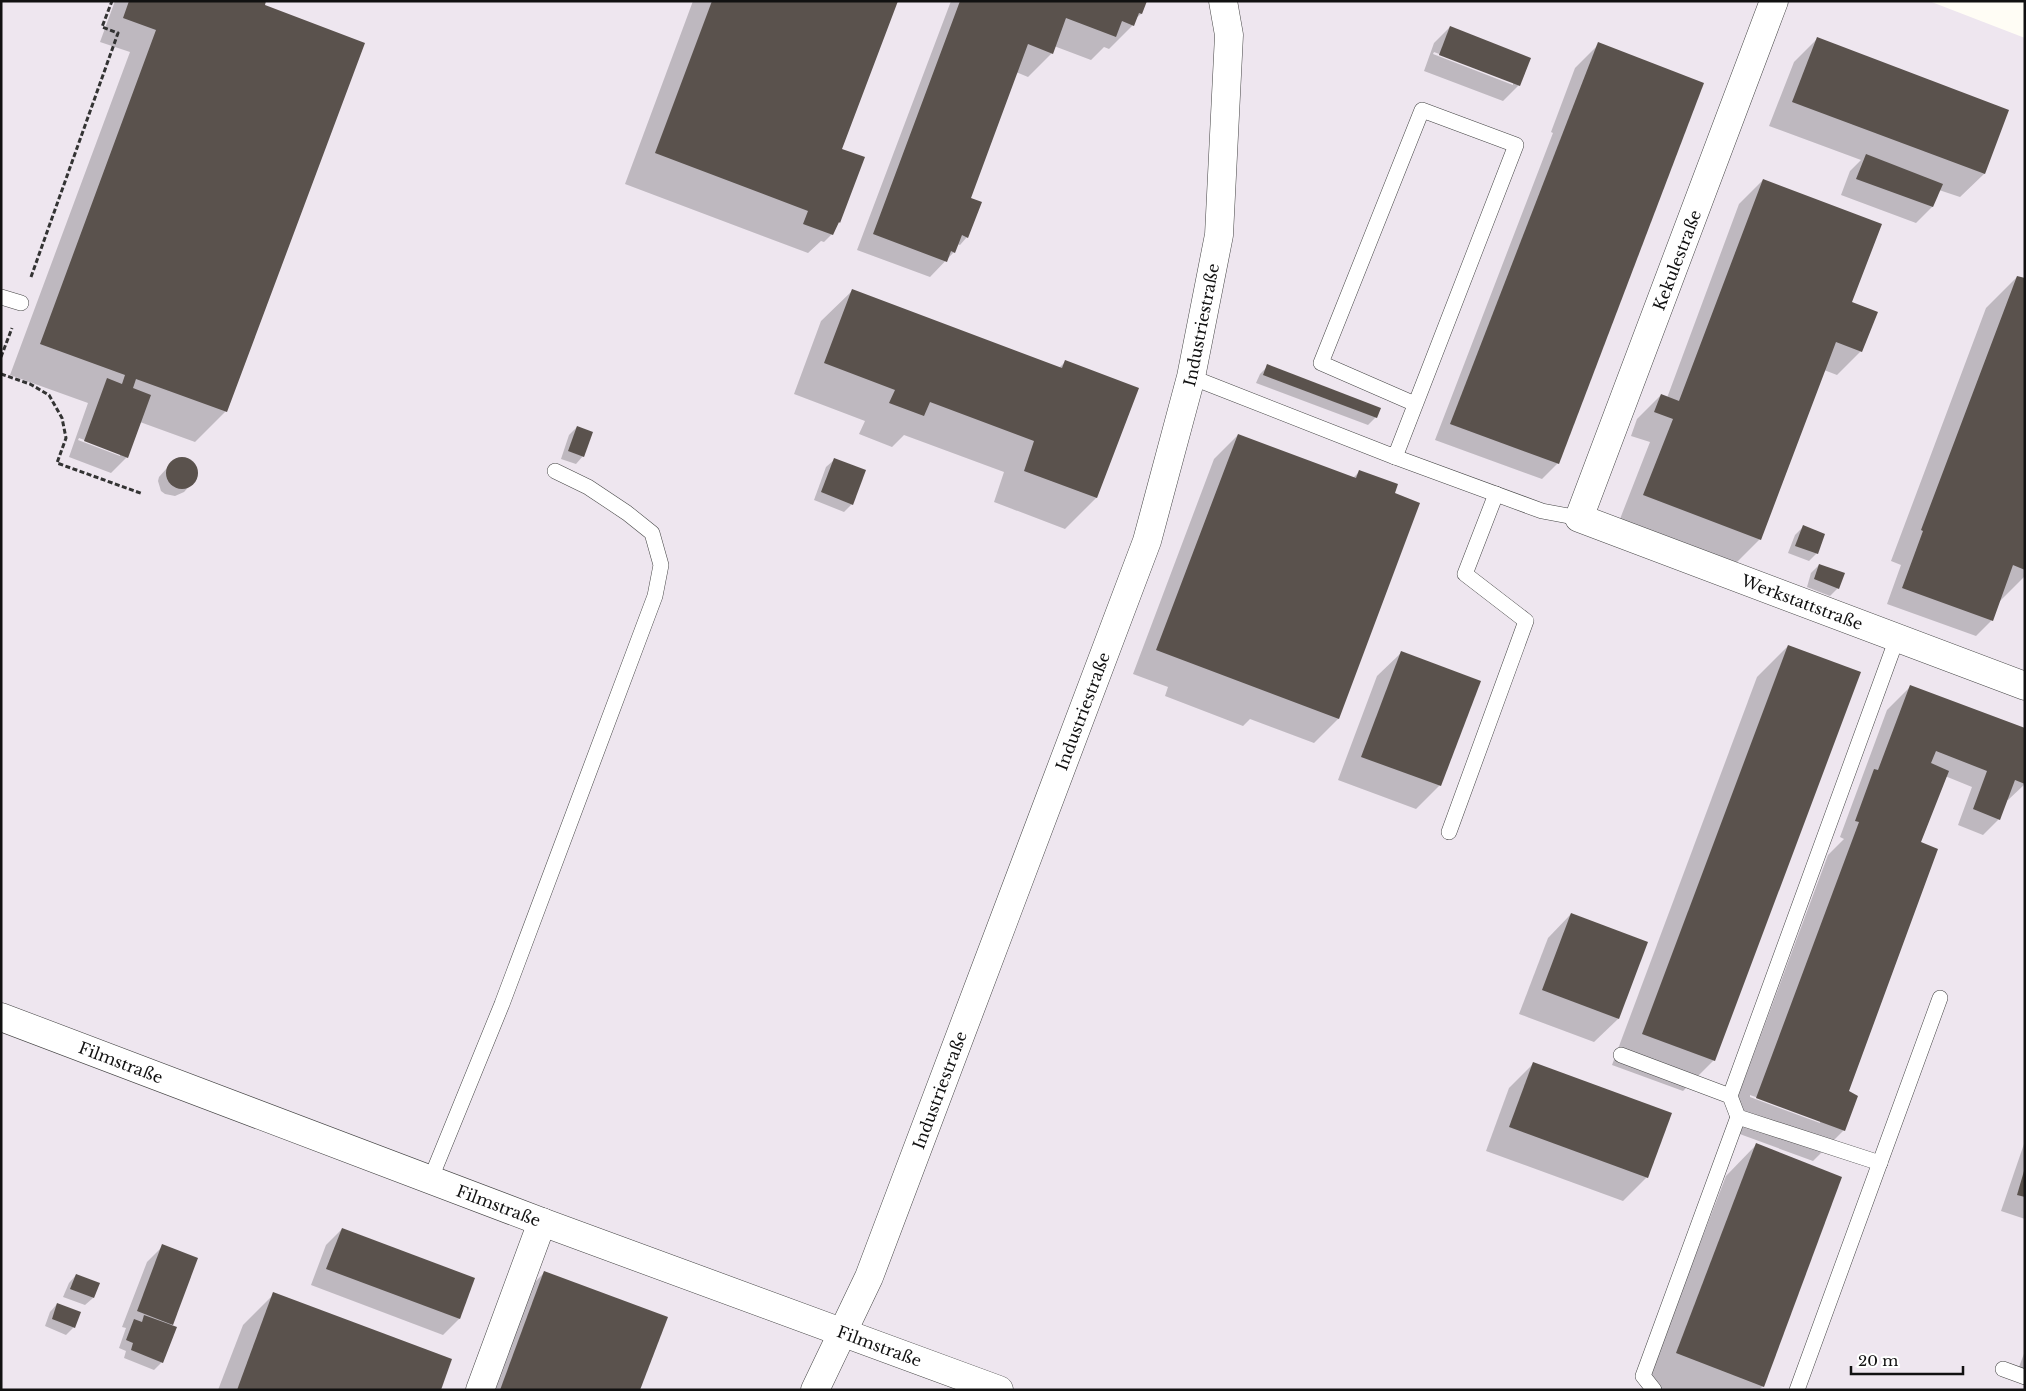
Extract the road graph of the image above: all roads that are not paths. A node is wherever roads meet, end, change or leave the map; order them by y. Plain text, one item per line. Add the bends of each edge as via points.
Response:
1 (1224, 1) edge
2 (1774, 1) edge
3 (1, 297) edge
4 (21, 303) road end
5 (1191, 377) junction
6 (1415, 404) junction
7 (1395, 457) junction
8 (555, 471) dead end
9 (1496, 494) junction
10 (1579, 518) junction
11 (1897, 638) junction
12 (2025, 686) edge
13 (1449, 832) dead end
14 (1940, 998) dead end
15 (1, 1017) edge
16 (1621, 1055) dead end
17 (1730, 1096) junction
18 (1738, 1117) junction
19 (1880, 1164) junction
20 (431, 1178) junction
21 (542, 1222) junction
22 (843, 1332) junction
23 (2003, 1369) dead end
24 (2025, 1377) edge
25 (480, 1390) edge
26 (815, 1390) edge
27 (999, 1390) edge
28 (1654, 1390) edge
29 (1797, 1390) edge

1 - 5 street, Industriestraße via 1228,35 1219,235
2 - 10 street, Kekulestraße
3 - 4 lane
5 - 7 lane
5 - 22 street, Industriestraße via 1147,541 869,1277
6 - 6 lane via 1516,145 1422,110 1321,363
6 - 7 lane
7 - 9 lane
8 - 20 lane via 588,488 652,533 660,565 655,596 502,1004
9 - 10 lane via 1542,511
9 - 13 lane via 1465,574 1526,621
10 - 11 street, Werkstattstraße
11 - 12 street, Werkstattstraße
11 - 17 lane
14 - 19 lane
15 - 20 street, Filmstraße
16 - 17 lane
17 - 18 lane
18 - 19 lane
18 - 28 lane via 1643,1376
19 - 29 lane
20 - 21 street, Filmstraße
21 - 22 street, Filmstraße
21 - 25 street
22 - 26 street, Industriestraße
22 - 27 street, Filmstraße
23 - 24 lane

